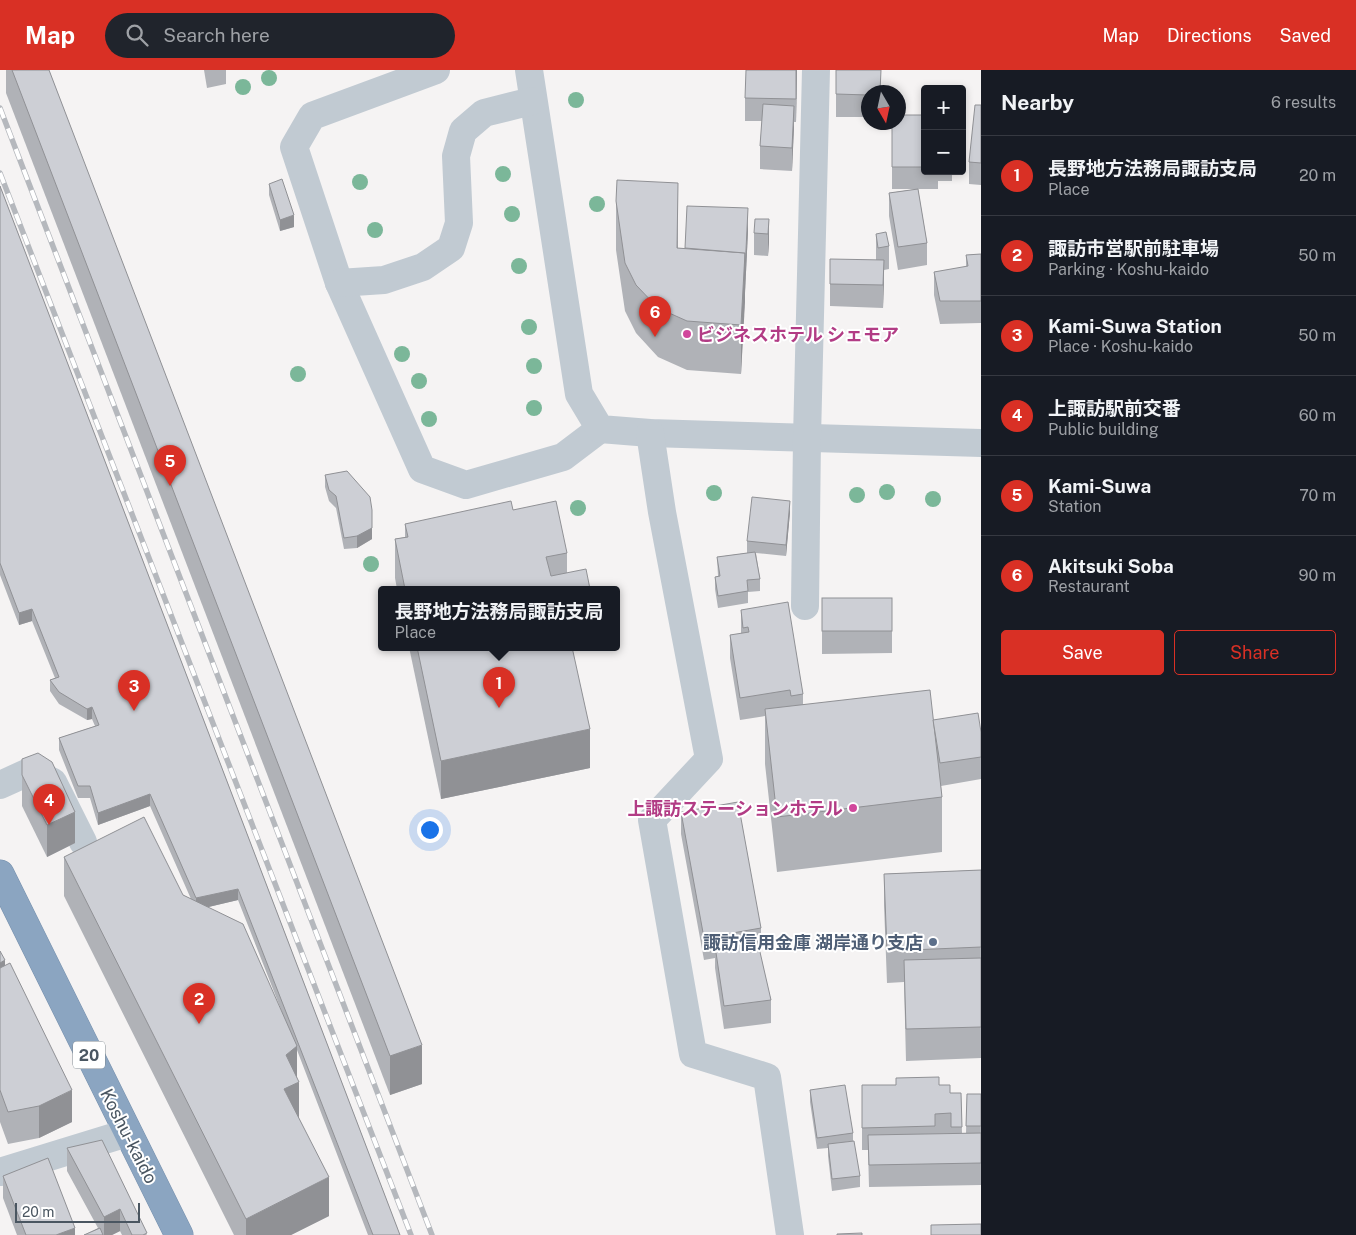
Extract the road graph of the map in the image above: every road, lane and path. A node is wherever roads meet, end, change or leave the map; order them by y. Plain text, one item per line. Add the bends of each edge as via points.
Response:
1 (436, 70) edge
2 (529, 70) edge
3 (816, 70) edge
4 (532, 101) junction
5 (339, 283) junction
6 (600, 430) junction
7 (650, 433) junction
8 (807, 438) junction
9 (981, 443) edge
10 (805, 606) dead end
11 (0, 785) edge
12 (83, 842) dead end
13 (0, 874) edge
14 (127, 1133) junction
15 (0, 1172) edge
16 (179, 1235) edge
17 (790, 1235) edge

1 - 5 street via 312,116 294,146
2 - 4 street
3 - 8 street
4 - 5 street via 484,113 463,131 456,156 459,223 451,248 423,267 384,280
4 - 6 street via 579,394
5 - 6 street via 422,469 466,485 563,457
6 - 7 street
7 - 8 street
7 - 17 street via 709,759 652,820 691,1044 693,1054 767,1077
8 - 9 street
8 - 10 street
11 - 12 street via 31,770 53,782
13 - 14 highway, Koshu-kaido / 20
14 - 15 street
14 - 16 highway, Koshu-kaido / 20

